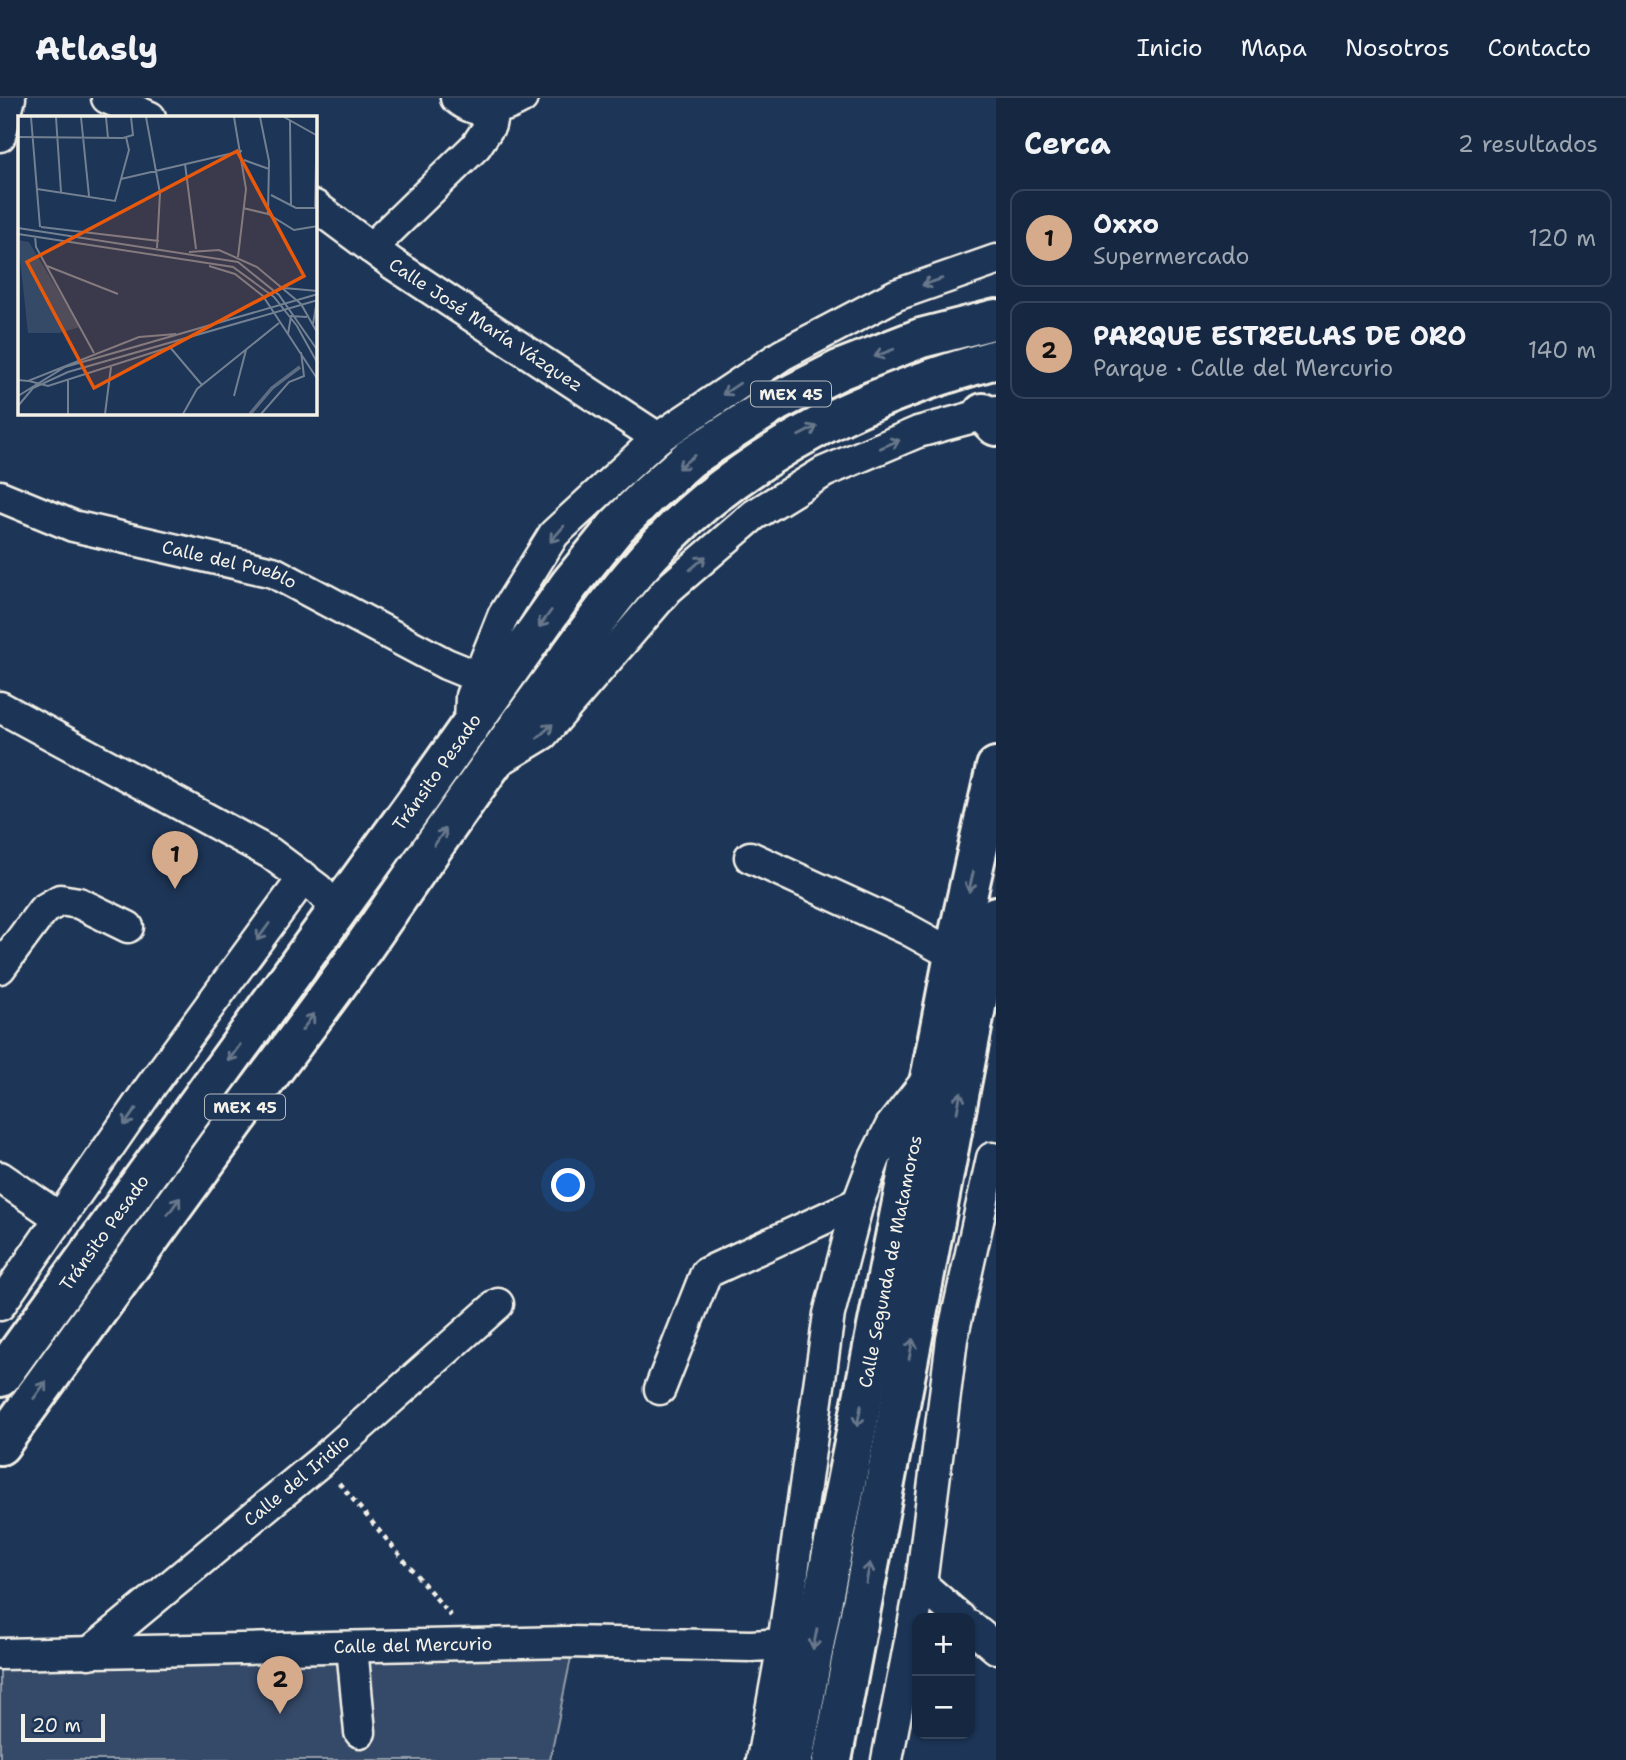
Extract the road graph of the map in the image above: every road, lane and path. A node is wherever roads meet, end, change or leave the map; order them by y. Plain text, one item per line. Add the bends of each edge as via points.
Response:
1 (10, 98) edge
2 (107, 98) edge
3 (456, 98) edge
4 (523, 98) edge
5 (493, 110) junction
6 (148, 116) edge
7 (0, 136) edge
8 (317, 207) edge
9 (372, 248) junction
10 (990, 266) edge
11 (996, 319) edge
12 (996, 359) edge
13 (992, 417) edge
14 (658, 438) junction
15 (0, 496) edge
16 (478, 677) junction
17 (0, 707) edge
18 (470, 726) junction
19 (996, 767) edge
20 (488, 768) junction
21 (750, 857) dead end
22 (304, 877) junction
23 (338, 910) junction
24 (996, 916) edge
25 (128, 927) dead end
26 (954, 955) junction
27 (0, 968) edge
28 (931, 1074) junction
29 (994, 1158) edge
30 (930, 1159) junction
31 (0, 1177) edge
32 (858, 1203) junction
33 (60, 1218) junction
34 (498, 1304) dead end
35 (0, 1305) edge
36 (0, 1377) edge
37 (660, 1389) dead end
38 (0, 1445) edge
39 (321, 1461) junction
40 (921, 1584) junction
41 (954, 1613) edge
42 (975, 1630) edge
43 (474, 1644) junction
44 (783, 1644) junction
45 (352, 1647) junction
46 (996, 1648) edge
47 (89, 1653) junction
48 (0, 1654) edge
49 (360, 1732) dead end
50 (762, 1760) edge
51 (793, 1760) edge
52 (832, 1760) edge
53 (887, 1760) edge

1 - 7 street
2 - 6 street
3 - 5 street via 476,109
4 - 5 street
5 - 9 street via 490,125 476,146
8 - 9 street, Calle José María Vázquez
9 - 14 street, Calle José María Vázquez
10 -> 14 street via 896,295 782,355
11 -> 18 main road, Tránsito Pesado / MEX 45 via 921,338 839,370 776,402 690,458 617,526 570,584
20 -> 12 main road, MEX 45 via 625,582 703,503 797,436 845,411
20 -> 13 street via 543,734 668,589 754,515 824,472 918,432
14 -> 16 street via 555,534 503,616
15 - 16 street, Calle del Pueblo via 73,526 273,572
16 - 18 street via 471,696
17 - 22 street via 270,853
18 - 23 main road, Tránsito Pesado / MEX 45
19 -> 26 main road, Calle Segunda de Matamoros
38 -> 20 main road, MEX 45
21 - 26 street
22 - 23 street
22 -> 33 street
23 -> 36 main road, Tránsito Pesado / MEX 45
30 -> 24 main road, Calle Segunda de Matamoros
25 - 27 street via 79,903 60,900 43,910
26 - 28 main road, Calle Segunda de Matamoros
28 - 30 main road, Calle Segunda de Matamoros
28 - 32 street via 891,1126
29 - 30 street
29 - 40 street via 952,1339
30 -> 51 main road, Calle Segunda de Matamoros via 827,1575
52 -> 30 main road, Calle Segunda de Matamoros
31 - 33 street
32 - 37 street via 706,1273
32 - 44 street via 828,1314
33 - 35 street
34 - 39 street, Calle del Iridio
39 - 43 path
39 - 47 street, Calle del Iridio
40 - 41 street
40 - 53 street
42 - 46 street
43 - 44 street, Calle del Mercurio
43 - 45 street, Calle del Mercurio
44 - 50 street
45 - 47 street, Calle del Mercurio
45 - 49 street
47 - 48 street, Calle del Mercurio

